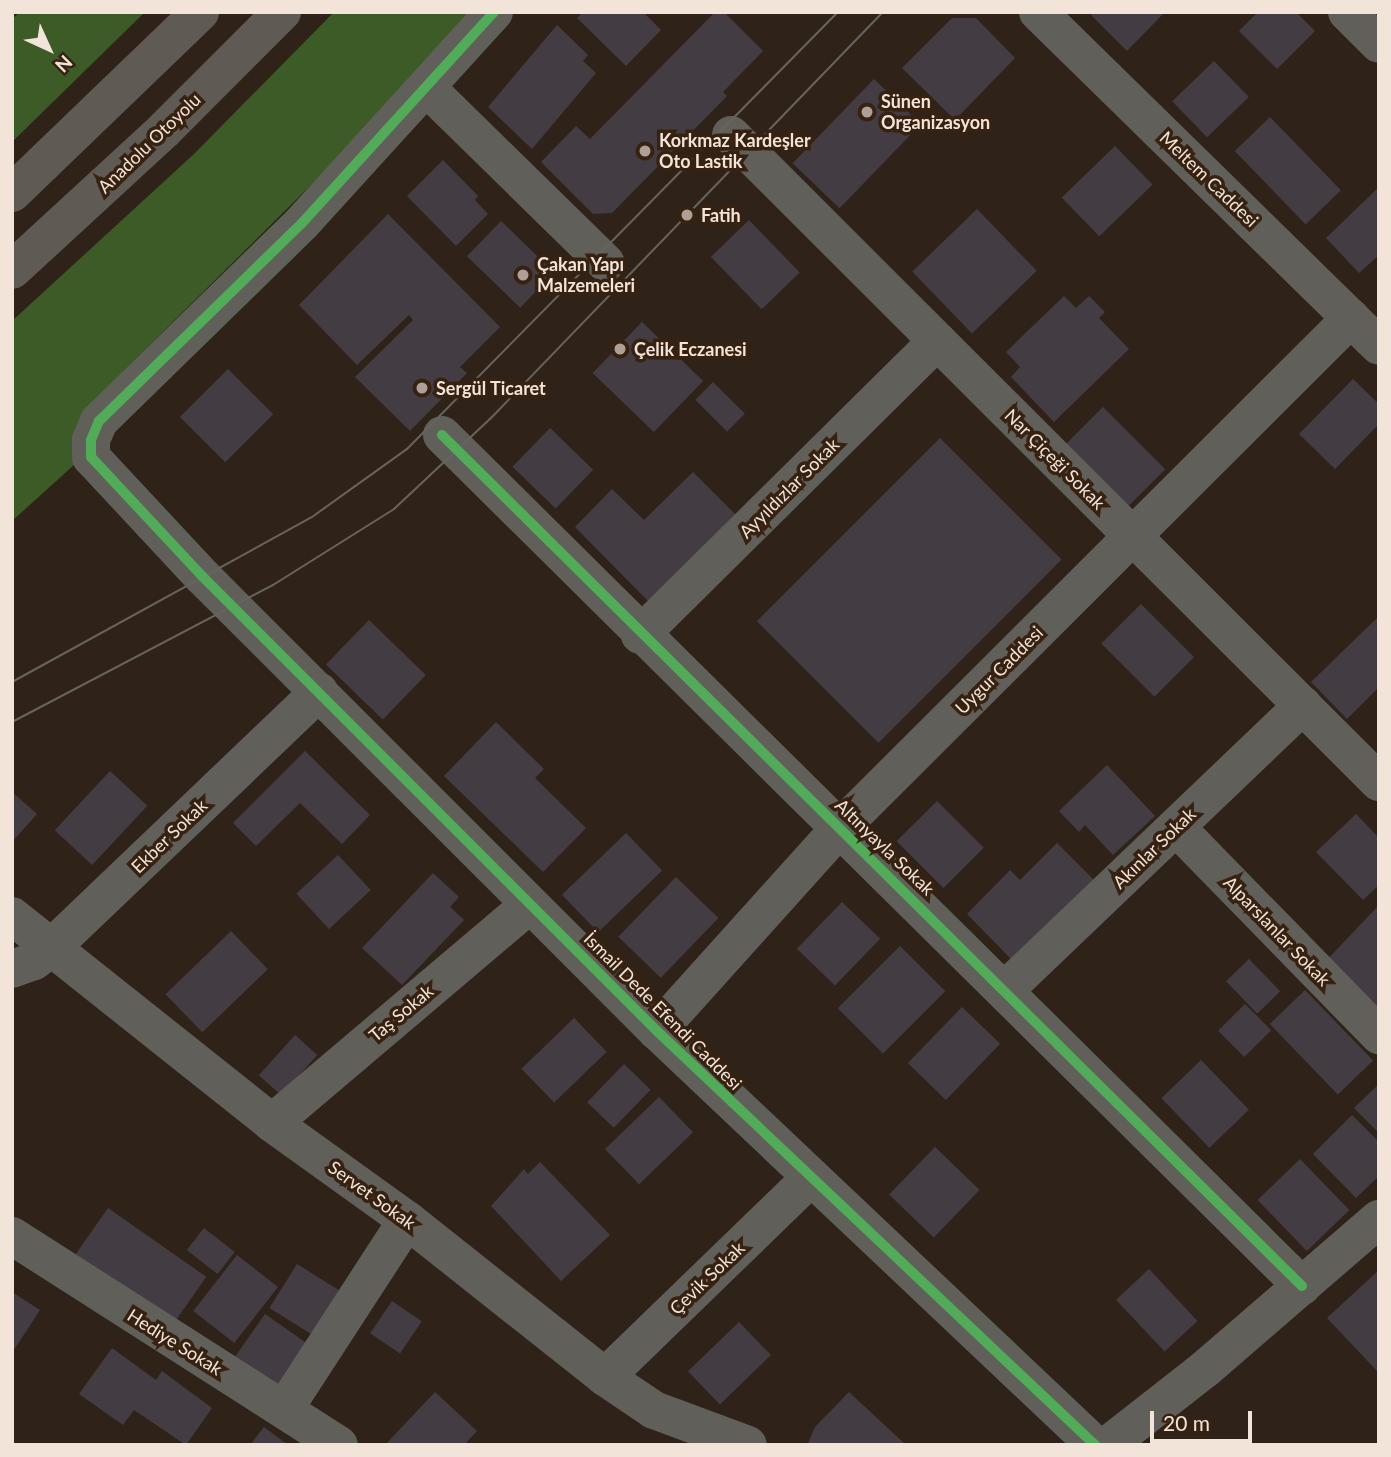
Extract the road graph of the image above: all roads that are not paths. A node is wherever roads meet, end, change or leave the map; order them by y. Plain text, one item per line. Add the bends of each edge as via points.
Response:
1 (200, 12) edge
2 (282, 12) edge
3 (495, 12) edge
4 (1038, 12) edge
5 (1347, 12) edge
6 (1379, 44) edge
7 (427, 88) junction
8 (732, 135) dead end
9 (12, 193) edge
10 (607, 263) dead end
11 (12, 270) edge
12 (1366, 323) edge
13 (937, 341) junction
14 (442, 435) dead end
15 (1133, 537) junction
16 (640, 635) junction
17 (319, 692) junction
18 (1303, 705) junction
19 (1379, 782) edge
20 (1176, 827) junction
21 (840, 828) junction
22 (530, 904) junction
23 (12, 916) edge
24 (51, 948) junction
25 (12, 969) edge
26 (1005, 990) junction
27 (657, 1031) junction
28 (1379, 1035) edge
29 (272, 1123) junction
30 (809, 1179) junction
31 (1379, 1219) edge
32 (407, 1220) junction
33 (12, 1236) edge
34 (1301, 1286) junction
35 (605, 1377) junction
36 (285, 1408) junction
37 (339, 1445) edge
38 (748, 1445) edge
39 (1096, 1445) edge
40 (1108, 1445) edge

1 - 9 highway
2 - 11 highway, Anadolu Otoyolu via 164,130
3 - 7 street, İsmail Dede Efendi Caddesi
4 - 12 street, Meltem Caddesi
5 - 6 street
7 - 10 street
7 - 17 street, İsmail Dede Efendi Caddesi via 302,223 99,421 91,440 91,457 101,471
8 - 13 street, Nar Çiçeği Sokak
12 - 15 street, Uygur Caddesi
13 - 15 street, Nar Çiçeği Sokak
13 - 16 street, Ayyıldızlar Sokak
14 - 16 street, Altınyayla Sokak
15 - 18 street, Nar Çiçeği Sokak
15 - 21 street, Uygur Caddesi
16 - 21 street, Altınyayla Sokak
17 - 22 street, İsmail Dede Efendi Caddesi
17 - 24 street, Ekber Sokak
18 - 19 street, Nar Çiçeği Sokak
18 - 20 street, Akınlar Sokak
20 - 26 street, Akınlar Sokak
20 - 28 street, Alparslanlar Sokak
21 - 26 street, Altınyayla Sokak
21 - 27 street, Uygur Caddesi
22 - 27 street, İsmail Dede Efendi Caddesi
22 - 29 street, Taş Sokak
23 - 24 street, Servet Sokak
24 - 25 street, Ekber Sokak
24 - 29 street, Servet Sokak
26 - 34 street, Altınyayla Sokak
27 - 30 street, İsmail Dede Efendi Caddesi
29 - 32 street, Servet Sokak
30 - 35 street, Çevik Sokak
30 - 39 street, İsmail Dede Efendi Caddesi
31 - 34 street
32 - 35 street, Servet Sokak
32 - 36 street
33 - 36 street, Hediye Sokak via 188,1352
34 - 40 street
35 - 38 street, Servet Sokak via 654,1410
36 - 37 street, Hediye Sokak

